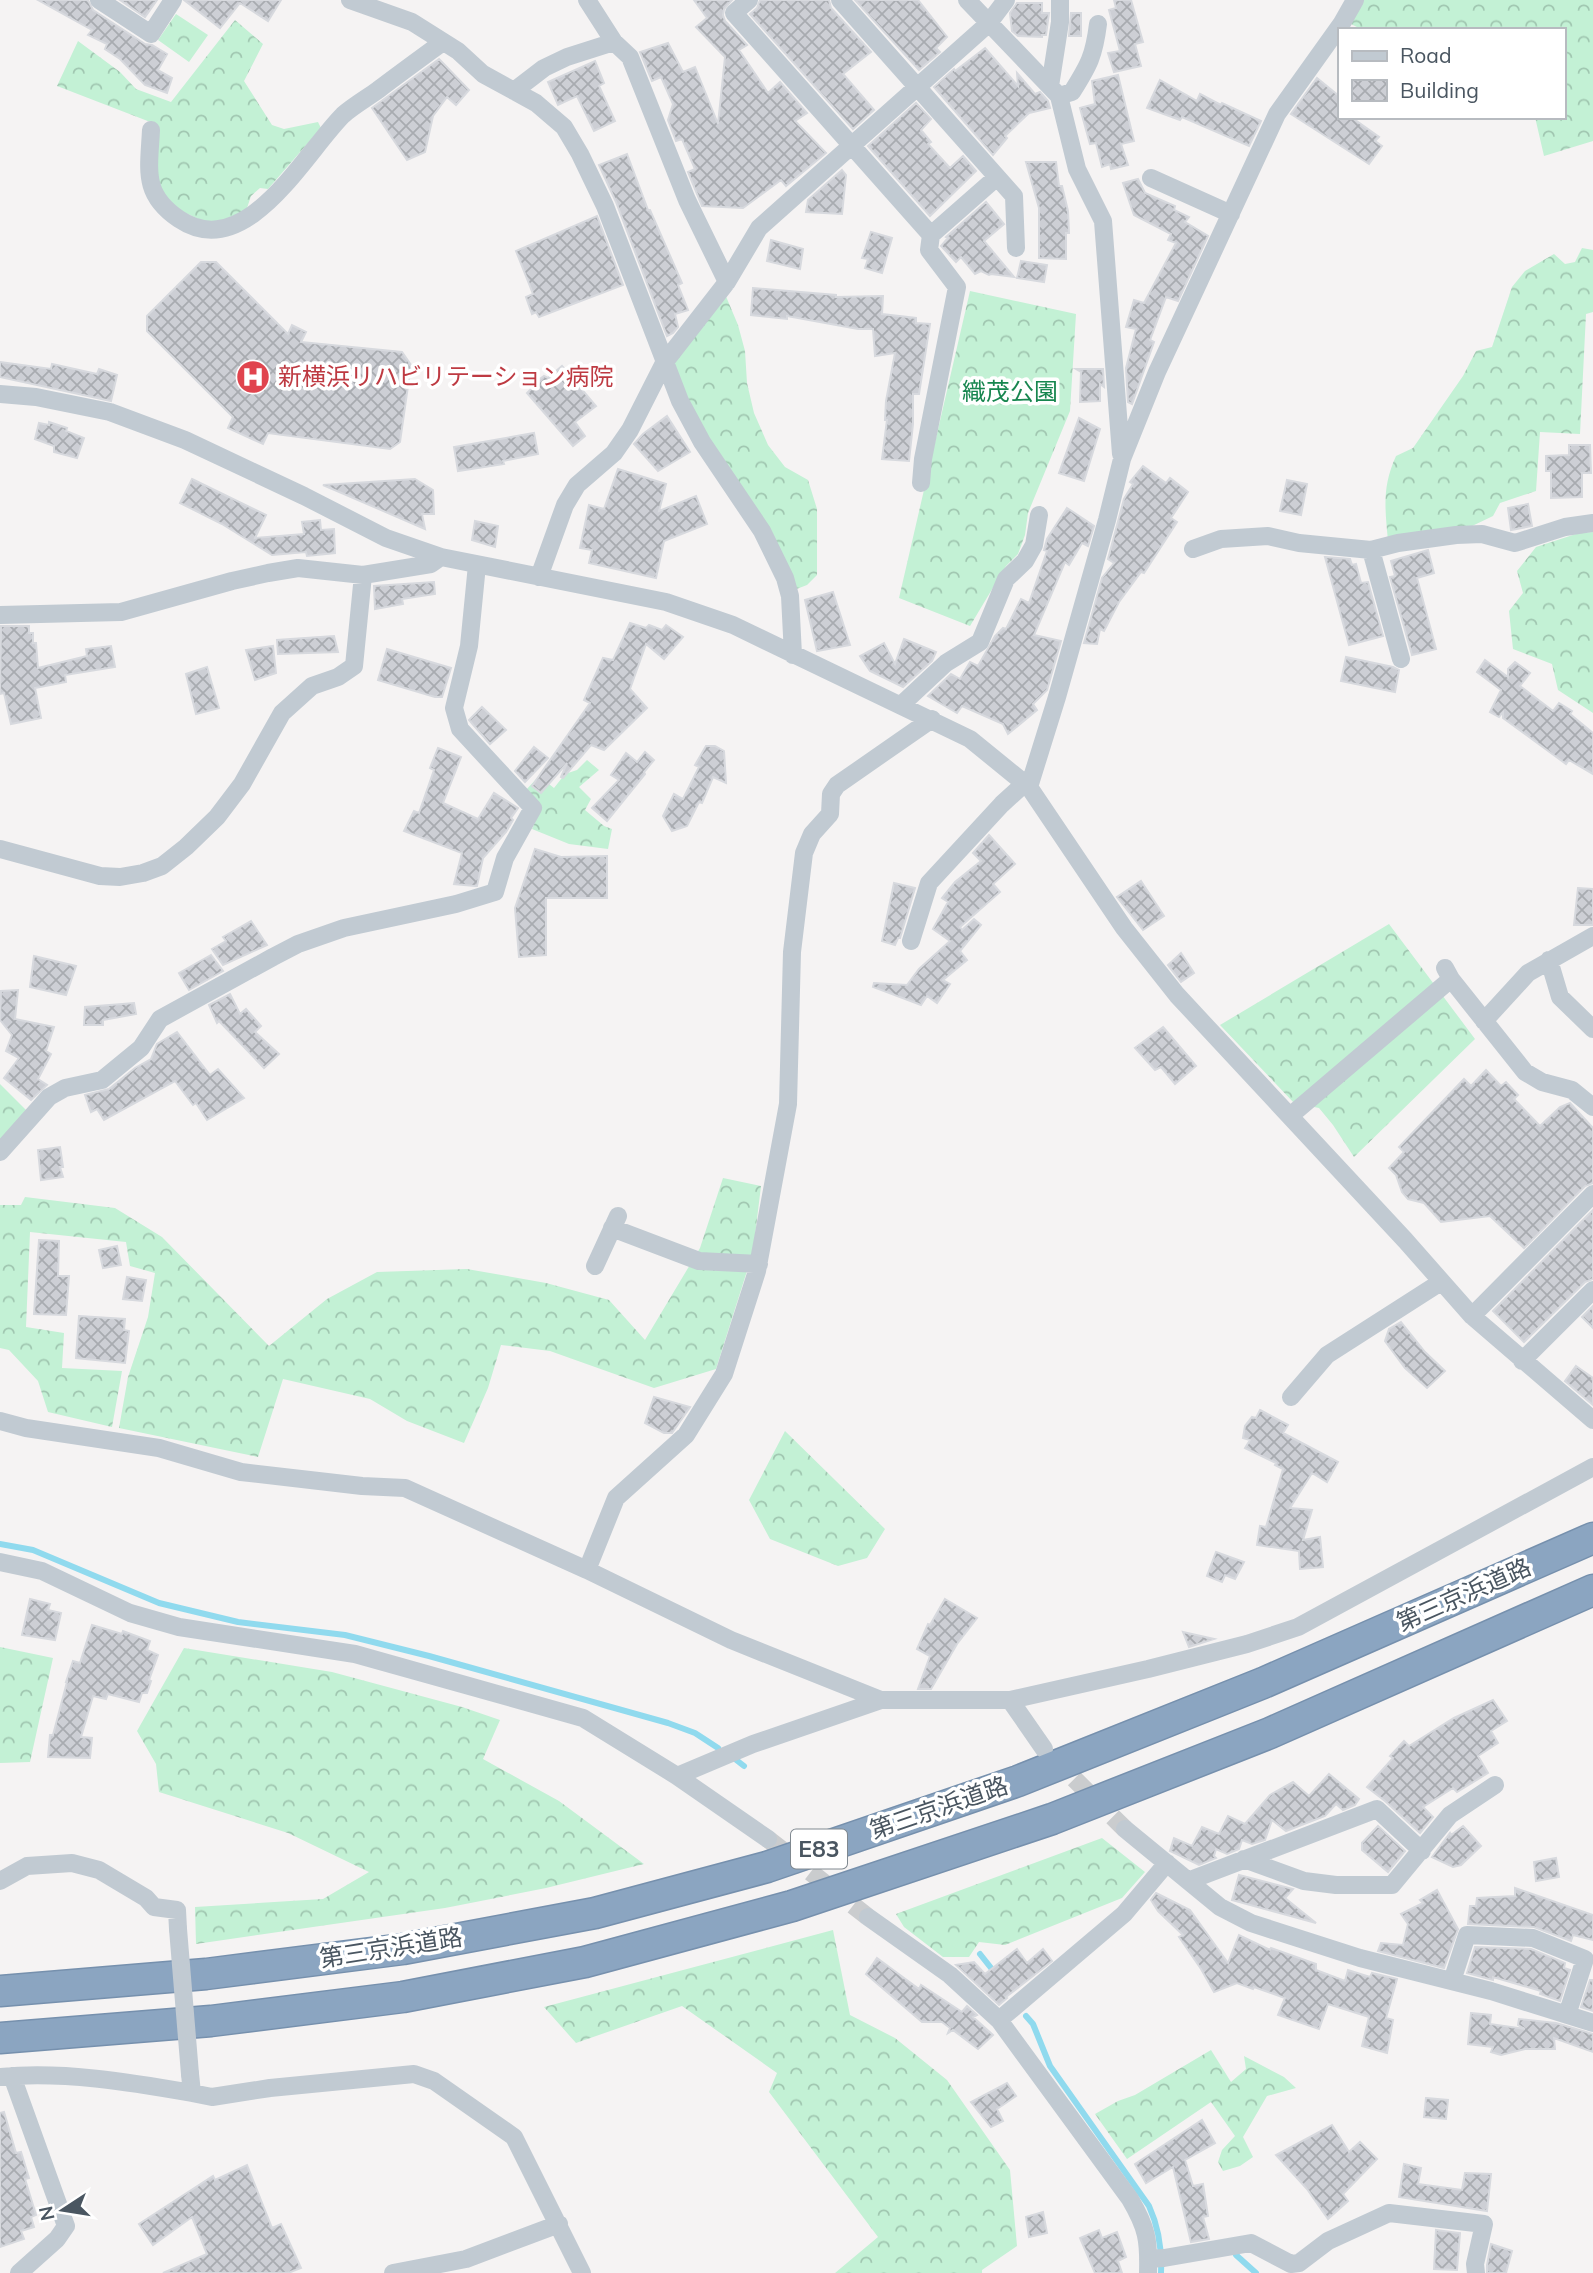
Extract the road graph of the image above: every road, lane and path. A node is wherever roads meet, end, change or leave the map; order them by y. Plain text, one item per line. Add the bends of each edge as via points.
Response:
1 (99, 0) edge
2 (173, 0) edge
3 (351, 0) edge
4 (587, 0) edge
5 (749, 0) edge
6 (840, 0) edge
7 (967, 0) edge
8 (1006, 0) edge
9 (1060, 0) edge
10 (1355, 0) edge
11 (988, 24) junction
12 (1098, 24) dead end
13 (1338, 28) edge
14 (1338, 29) edge
15 (443, 42) junction
16 (614, 42) junction
17 (917, 87) junction
18 (514, 91) junction
19 (1054, 91) junction
20 (151, 130) dead end
21 (852, 145) junction
22 (996, 177) junction
23 (1151, 178) dead end
24 (1231, 214) junction
25 (931, 235) junction
26 (1016, 248) dead end
27 (727, 282) junction
28 (664, 363) junction
29 (0, 394) edge
30 (1122, 459) junction
31 (921, 483) dead end
32 (1039, 516) dead end
33 (1593, 523) edge
34 (1193, 549) dead end
35 (1371, 550) junction
36 (441, 557) junction
37 (477, 565) junction
38 (363, 575) junction
39 (539, 577) junction
40 (0, 615) edge
41 (793, 655) junction
42 (1401, 659) dead end
43 (901, 705) junction
44 (932, 719) junction
45 (1027, 785) junction
46 (0, 849) edge
47 (1593, 936) edge
48 (911, 941) dead end
49 (1549, 960) junction
50 (1484, 1021) junction
51 (1593, 1029) edge
52 (1593, 1107) edge
53 (1290, 1116) junction
54 (0, 1152) edge
55 (1593, 1194) edge
56 (759, 1264) junction
57 (595, 1266) dead end
58 (1441, 1282) junction
59 (1593, 1290) edge
60 (1472, 1317) junction
61 (1522, 1361) junction
62 (1291, 1397) dead end
63 (1593, 1420) edge
64 (0, 1421) edge
65 (1593, 1467) edge
66 (1593, 1538) edge
67 (0, 1562) edge
68 (587, 1570) junction
69 (1593, 1590) edge
70 (881, 1700) junction
71 (1010, 1700) junction
72 (1044, 1749) tunnel mouth
73 (677, 1776) junction
74 (1494, 1785) dead end
75 (1125, 1829) tunnel mouth
76 (768, 1839) tunnel mouth
77 (1422, 1852) junction
78 (1244, 1859) junction
79 (1167, 1863) junction
80 (0, 1881) edge
81 (1188, 1881) junction
82 (868, 1917) tunnel mouth
83 (1452, 1981) junction
84 (0, 1991) edge
85 (1567, 2015) junction
86 (999, 2020) junction
87 (1593, 2023) edge
88 (0, 2038) edge
89 (6, 2076) edge
90 (192, 2093) junction
91 (558, 2224) junction
92 (1154, 2262) edge
93 (19, 2273) edge
94 (393, 2273) edge
95 (582, 2273) edge
96 (1476, 2273) edge

1 - 2 street via 151,34
3 - 15 street via 412,22
4 - 16 street
5 - 21 street via 734,13
6 - 17 street
7 - 11 street
8 - 11 street
9 - 19 street
10 - 13 street
11 - 17 street
11 - 19 street
12 - 19 street via 1095,51 1072,92
14 - 24 street via 1277,114
15 - 18 street via 483,74
15 - 20 street via 344,115 261,209 239,224 211,231 189,226 168,212 151,191
16 - 18 street via 544,68
16 - 27 street via 630,57 687,200
17 - 21 street
17 - 22 street
18 - 28 street via 564,127 580,154 605,206
19 - 30 street via 1077,169 1103,221
21 - 25 street
21 - 27 street via 759,228
22 - 25 street
22 - 26 street via 1014,197
23 - 24 street
24 - 30 street
25 - 31 street via 929,250 957,287
27 - 28 street
28 - 39 street via 614,453 577,485 565,505
28 - 41 street via 702,442 762,531 785,578
29 - 36 street via 110,412 197,445 386,538
30 - 45 street via 1086,596
32 - 43 street via 1034,545 1006,579 980,642 946,663
33 - 35 street via 1515,543 1482,534 1456,535
34 - 35 street via 1221,539 1268,536
35 - 42 street
36 - 37 street
36 - 38 street via 430,564
37 - 39 street
37 - 54 street via 469,646 454,708 460,729 533,808 505,859 495,892 344,928 273,957 160,1019 141,1048 102,1080 65,1088 49,1097
38 - 40 street via 298,568 121,612
38 - 46 street via 354,666 312,686 282,713 242,784 217,817 162,866 120,877 100,876
39 - 41 street via 666,602 733,625
41 - 43 street
43 - 44 street
44 - 45 street via 970,739
44 - 56 street via 837,785 831,794 830,814 812,834 804,853 792,952 788,1104
45 - 48 street via 1002,804 929,883
45 - 53 street via 1124,928 1177,995
47 - 49 street
49 - 50 street via 1528,973
49 - 51 street via 1560,997
50 - 52 street via 1531,1078 1572,1090
50 - 53 street via 1448,974
53 - 58 street
55 - 60 street
56 - 57 street via 699,1261 615,1222
56 - 68 street via 724,1374 686,1435 616,1498
58 - 60 street
58 - 62 street via 1327,1355
59 - 61 street
60 - 61 street
61 - 63 street
64 - 68 street via 26,1429 159,1448 241,1472 405,1488
65 - 71 street via 1298,1627 1247,1644
66 - 84 highway, 第三京浜道路 / E83 via 1263,1683 1018,1781 767,1867 595,1913 403,1949 206,1974
67 - 73 street via 42,1571 130,1613 179,1627 355,1654 583,1718
68 - 70 street via 731,1640
69 - 88 highway, 第三京浜道路 / E83 via 1193,1763 1052,1818 792,1906 585,1962 403,1997 211,2021
70 - 71 street
70 - 73 street
71 - 72 street
73 - 76 street
74 - 77 street via 1450,1815
75 - 79 street
77 - 78 street via 1392,1885 1304,1881
77 - 78 street via 1377,1809
78 - 81 street
79 - 81 street
79 - 86 street via 1124,1914
80 - 90 street, bridge via 27,1866 72,1863 99,1870 154,1907 177,1910
81 - 83 street via 1220,1907 1251,1923
82 - 86 street via 950,1975
83 - 85 street
83 - 85 street via 1467,1934 1533,1938 1585,1959
85 - 87 street
86 - 92 street via 1130,2199 1142,2220
89 - 90 street via 105,2080
89 - 93 street via 66,2227
90 - 91 street via 212,2097 414,2074 433,2081 514,2137
91 - 94 street via 467,2259
91 - 95 street
92 - 96 street via 1251,2243 1291,2264 1299,2263 1328,2241 1389,2213 1484,2224

